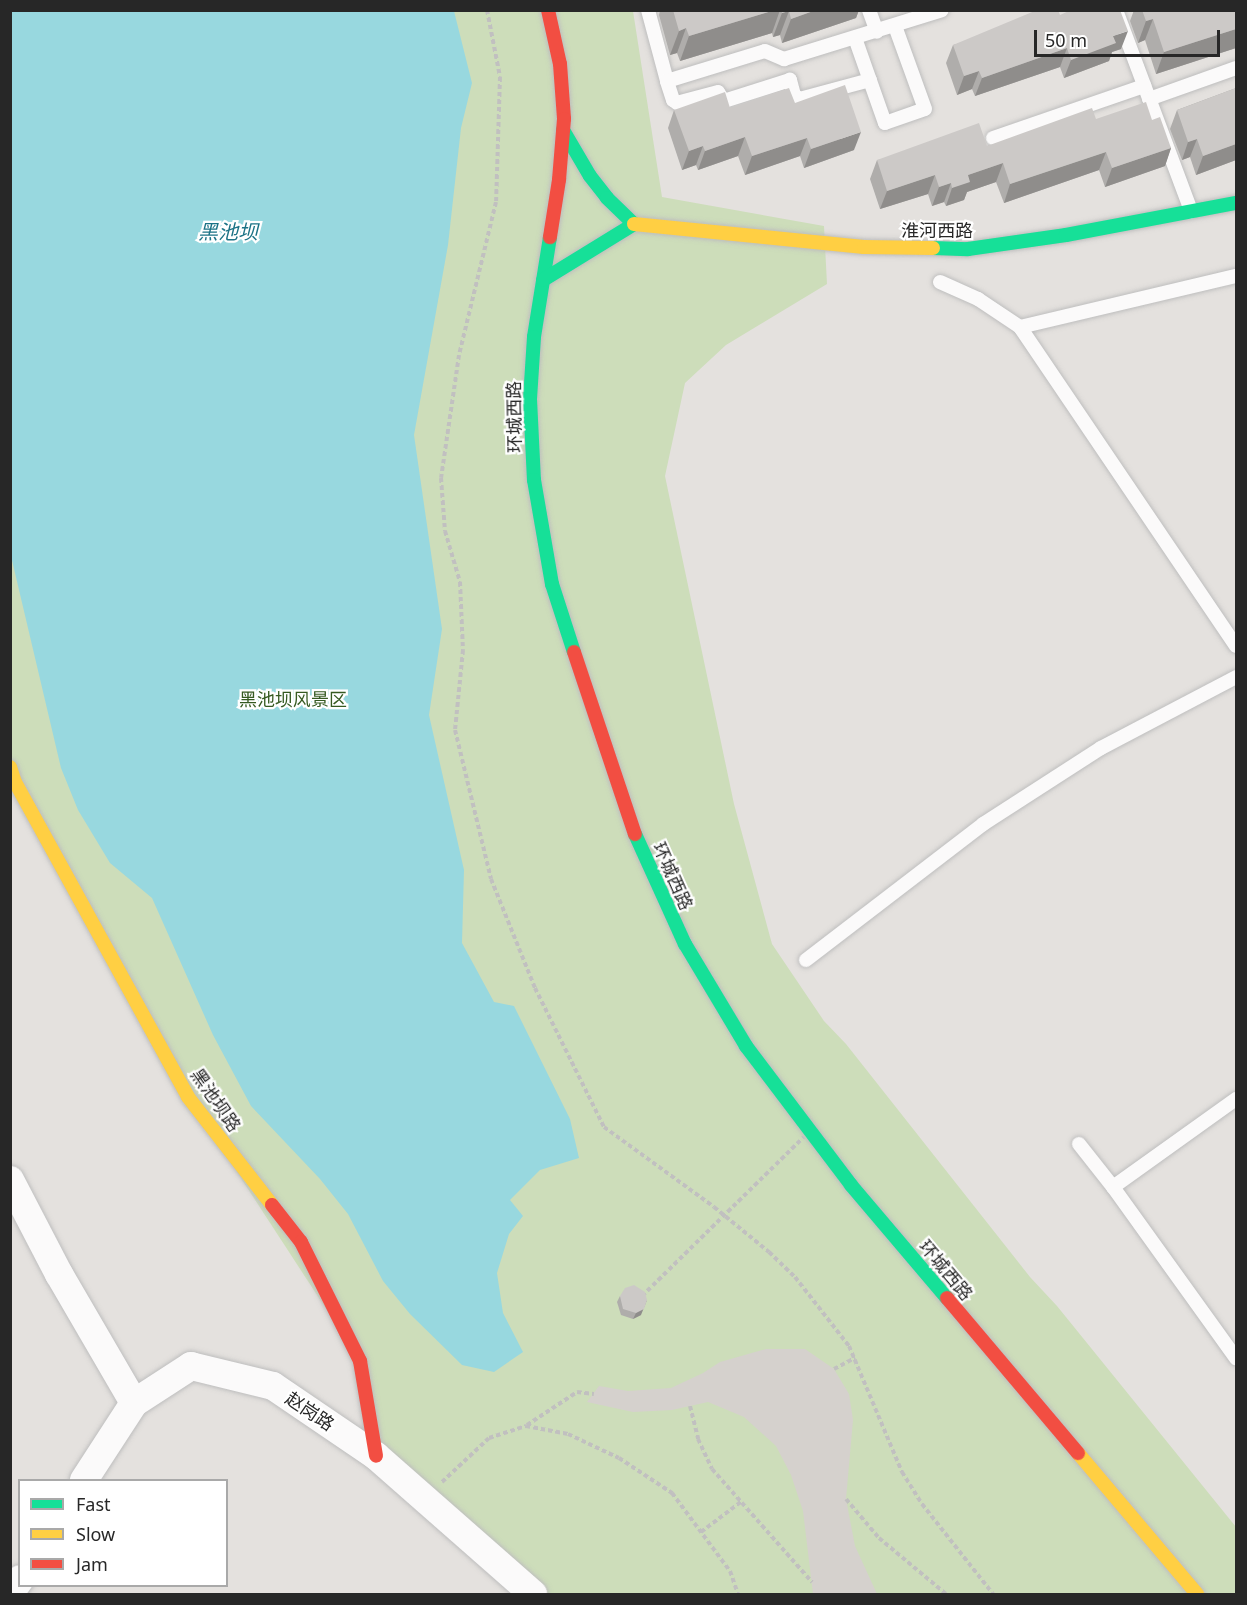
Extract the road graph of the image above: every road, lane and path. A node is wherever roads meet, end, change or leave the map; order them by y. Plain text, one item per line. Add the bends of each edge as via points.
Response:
1 (487, 10) edge
2 (548, 10) edge
3 (648, 10) edge
4 (869, 10) edge
5 (942, 10) edge
6 (1116, 10) edge
7 (896, 26) junction
8 (876, 32) junction
9 (855, 38) junction
10 (784, 59) junction
11 (1236, 68) edge
12 (790, 80) junction
13 (870, 80) junction
14 (667, 81) junction
15 (1147, 93) junction
16 (563, 130) junction
17 (993, 138) dead end
18 (1236, 203) edge
19 (1191, 211) junction
20 (634, 224) junction
21 (1236, 276) edge
22 (543, 280) junction
23 (940, 282) dead end
24 (1020, 327) junction
25 (1236, 646) edge
26 (1236, 677) edge
27 (10, 767) edge
28 (806, 960) dead end
29 (1236, 1099) edge
30 (804, 1137) dead end
31 (1079, 1144) dead end
32 (10, 1180) edge
33 (1113, 1187) junction
34 (641, 1297) edge
35 (855, 1358) junction
36 (1236, 1358) edge
37 (834, 1370) dead end
38 (594, 1394) dead end
39 (134, 1403) junction
40 (690, 1406) dead end
41 (526, 1426) junction
42 (376, 1456) junction
43 (85, 1479) edge
44 (424, 1499) junction
45 (846, 1499) dead end
46 (742, 1501) junction
47 (701, 1532) junction
48 (812, 1582) dead end
49 (533, 1594) edge
50 (738, 1594) edge
51 (946, 1594) edge
52 (993, 1594) edge
53 (1197, 1594) edge

1 - 35 path via 500,78 496,202 459,355 441,478 445,531 460,582 463,650 455,730 491,879 535,988 604,1127 769,1252 795,1277
2 - 16 street, 环城西路 via 560,64
3 - 14 lane
4 - 8 lane
5 - 7 lane
6 - 15 lane
7 - 8 lane
7 - 13 lane via 925,109 885,123
8 - 9 lane
9 - 10 lane
9 - 13 lane
10 - 12 lane
10 - 14 lane via 765,51
11 - 15 lane
12 - 13 lane via 794,96 799,99
12 - 14 lane via 727,100 716,92 677,103
15 - 17 lane
15 - 19 lane
16 - 20 street via 590,176
16 - 22 street, 环城西路
18 - 19 street, 淮河西路
19 - 20 street, 淮河西路 via 993,247 938,250 864,247
20 - 22 street
21 - 24 lane
22 - 53 street, 环城西路 via 530,399 534,480 546,557 631,825 685,944 746,1046 851,1185
23 - 24 lane via 978,299
24 - 25 lane
26 - 28 lane via 1101,748 983,824
27 - 42 street, 黑池坝路 via 188,1097 301,1242 360,1361
29 - 33 lane
30 - 34 path, bridge
31 - 33 lane
32 - 39 street
33 - 36 lane
35 - 37 path
35 - 52 path via 902,1472
38 - 41 path via 577,1392
39 - 42 street, 赵岗路 via 191,1366 273,1386
39 - 43 street, 赵岗路
40 - 46 path via 698,1439 712,1469
41 - 44 path via 489,1438
41 - 47 path via 568,1434 619,1458 672,1493
42 - 44 street, 赵岗路
44 - 49 street, 赵岗路
45 - 51 path via 879,1538
46 - 47 path
46 - 48 path
47 - 50 path via 730,1571

